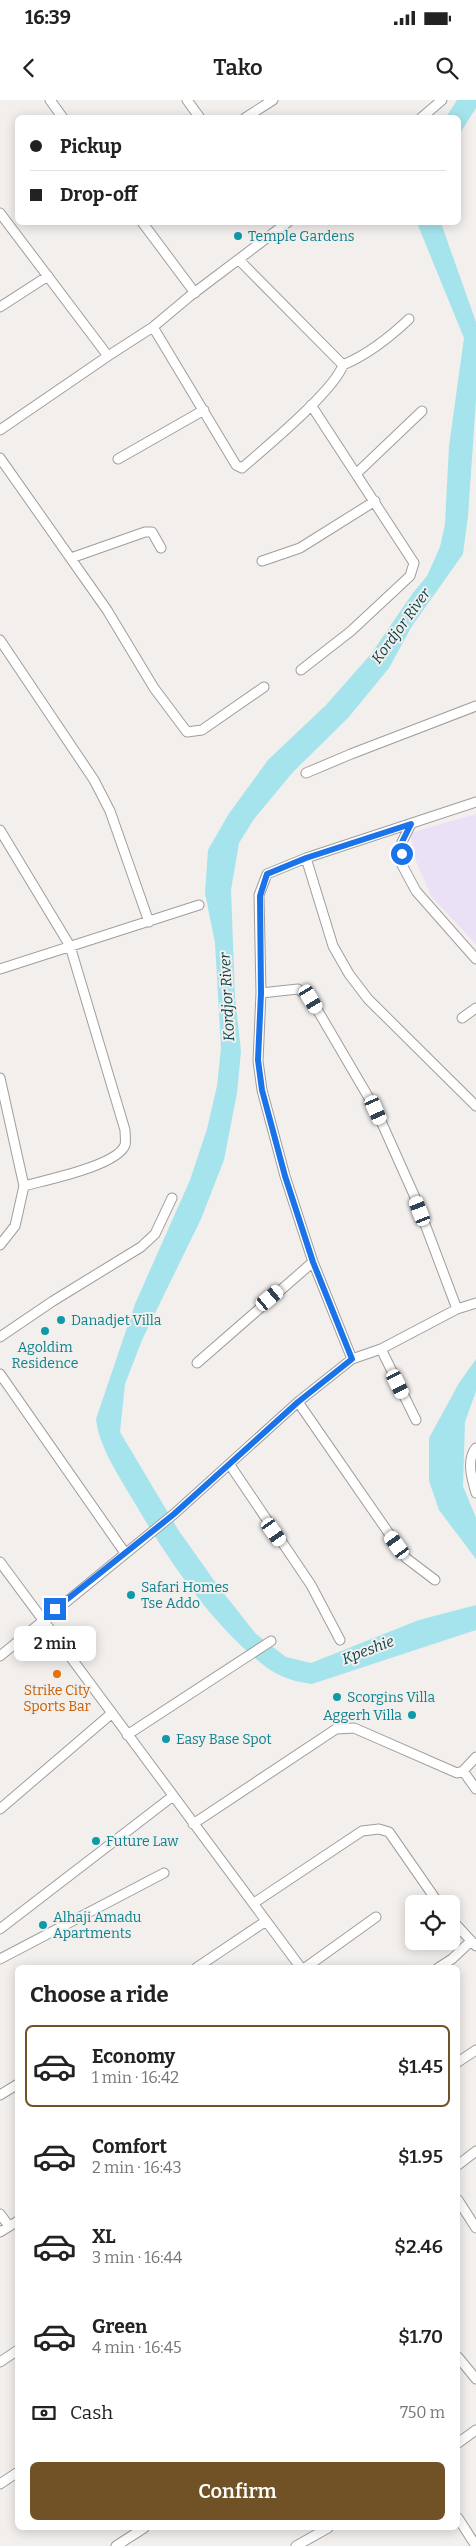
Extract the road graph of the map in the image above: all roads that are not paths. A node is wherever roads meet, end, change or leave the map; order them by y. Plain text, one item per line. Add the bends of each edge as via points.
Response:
1 (50, 100) edge
2 (187, 100) edge
3 (273, 100) edge
4 (442, 100) edge
5 (61, 115) edge
6 (198, 115) edge
7 (250, 115) edge
8 (424, 115) edge
9 (0, 213) edge
10 (144, 225) edge
11 (284, 225) edge
12 (239, 260) junction
13 (48, 276) junction
14 (195, 293) junction
15 (0, 307) edge
16 (409, 319) dead end
17 (153, 327) junction
18 (108, 356) junction
19 (343, 365) junction
20 (311, 405) junction
21 (204, 410) junction
22 (422, 411) dead end
23 (0, 430) edge
24 (0, 458) edge
25 (118, 459) dead end
26 (357, 473) junction
27 (374, 501) junction
28 (161, 548) dead end
29 (71, 558) junction
30 (262, 561) dead end
31 (0, 640) edge
32 (301, 670) dead end
33 (264, 687) dead end
34 (476, 706) edge
35 (306, 773) dead end
36 (476, 802) edge
37 (411, 824) junction
38 (0, 830) edge
39 (306, 858) junction
40 (198, 905) dead end
41 (150, 922) junction
42 (70, 946) junction
43 (476, 958) edge
44 (0, 969) edge
45 (261, 993) junction
46 (476, 1008) edge
47 (462, 1018) dead end
48 (0, 1078) edge
49 (476, 1106) edge
50 (24, 1186) junction
51 (172, 1198) dead end
52 (0, 1245) edge
53 (313, 1262) junction
54 (476, 1303) edge
55 (457, 1309) junction
56 (0, 1337) edge
57 (381, 1349) junction
58 (352, 1359) junction
59 (196, 1363) dead end
60 (0, 1375) edge
61 (298, 1402) junction
62 (416, 1420) dead end
63 (476, 1448) edge
64 (230, 1465) junction
65 (476, 1493) edge
66 (125, 1553) junction
67 (0, 1562) edge
68 (435, 1580) dead end
69 (41, 1620) junction
70 (340, 1640) dead end
71 (270, 1641) dead end
72 (0, 1656) edge
73 (112, 1714) junction
74 (127, 1735) junction
75 (476, 1757) edge
76 (463, 1771) junction
77 (476, 1789) edge
78 (173, 1796) junction
79 (0, 1809) edge
80 (192, 1824) junction
81 (164, 1873) dead end
82 (433, 1895) edge
83 (254, 1903) junction
84 (376, 1917) dead end
85 (266, 1921) junction
86 (460, 1928) edge
87 (0, 1929) edge
88 (474, 1943) edge
89 (0, 1959) edge
90 (200, 1965) edge
91 (299, 1965) edge
92 (310, 1965) edge
93 (443, 1965) edge
94 (476, 2050) edge
95 (460, 2061) edge
96 (15, 2086) edge
97 (0, 2095) edge
98 (476, 2151) edge
99 (460, 2163) edge
100 (460, 2203) edge
101 (0, 2214) edge
102 (15, 2223) edge
103 (9, 2226) junction
104 (476, 2228) edge
105 (0, 2232) edge
106 (15, 2352) edge
107 (460, 2359) edge
108 (0, 2362) edge
109 (476, 2379) edge
110 (476, 2430) edge
111 (460, 2442) edge
112 (15, 2474) edge
113 (0, 2484) edge
114 (460, 2521) edge
115 (141, 2530) edge
116 (324, 2530) edge
117 (116, 2546) edge
118 (296, 2546) edge
119 (476, 2546) edge

1 - 5 street
2 - 6 street
3 - 7 street
4 - 8 street
9 - 13 street
10 - 14 street
11 - 12 street
12 - 14 street
12 - 19 street
13 - 15 street
13 - 18 street
14 - 17 street
16 - 19 street via 364,356
17 - 18 street
17 - 21 street
18 - 23 street
19 - 20 street via 340,374
20 - 21 street via 242,468 236,465
20 - 26 street
21 - 25 street
22 - 26 street
24 - 29 street
26 - 27 street
27 - 30 street via 300,548
27 - 32 street via 412,557 414,563 410,576
28 - 29 street via 152,532 145,532
29 - 33 street via 154,688 187,732 202,730
31 - 41 street via 94,780 110,811
34 - 35 street
36 - 37 street
37 - 39 street
37 - 43 street via 402,842 402,865 416,891
38 - 42 street
39 - 45 street via 267,874 262,886
39 - 49 street via 333,946 349,974 368,999
40 - 41 street
41 - 42 street
42 - 44 street
42 - 50 street via 125,1130 125,1145 118,1155 94,1166
45 - 53 street via 258,1060 262,1090
45 - 55 street via 298,989 311,999 376,1110 414,1195
46 - 47 street
48 - 50 street
50 - 52 street via 16,1226
51 - 56 street via 154,1234 141,1247
53 - 58 street
53 - 59 street
54 - 55 street
55 - 57 street
57 - 58 street
57 - 62 street
58 - 61 street
60 - 66 street
61 - 64 street
61 - 68 street via 406,1558
63 - 65 street via 471,1458 471,1476
64 - 66 street
64 - 70 street via 311,1585
66 - 69 street
67 - 69 street
69 - 72 street
69 - 73 street
71 - 74 street
73 - 74 street
73 - 79 street
74 - 78 street
75 - 76 street
76 - 77 street
76 - 80 street via 452,1772 354,1728 336,1729
78 - 80 street
78 - 87 street
80 - 83 street
81 - 89 street
82 - 83 street via 389,1832 372,1828 362,1831
83 - 85 street
84 - 92 street
85 - 90 street
85 - 91 street
86 - 88 street
88 - 93 street
94 - 95 street
96 - 97 street
98 - 99 street
100 - 104 street
101 - 103 street
102 - 103 street
103 - 105 street
106 - 108 street
107 - 109 street
110 - 111 street
112 - 113 street
114 - 119 street
115 - 117 street
116 - 118 street

